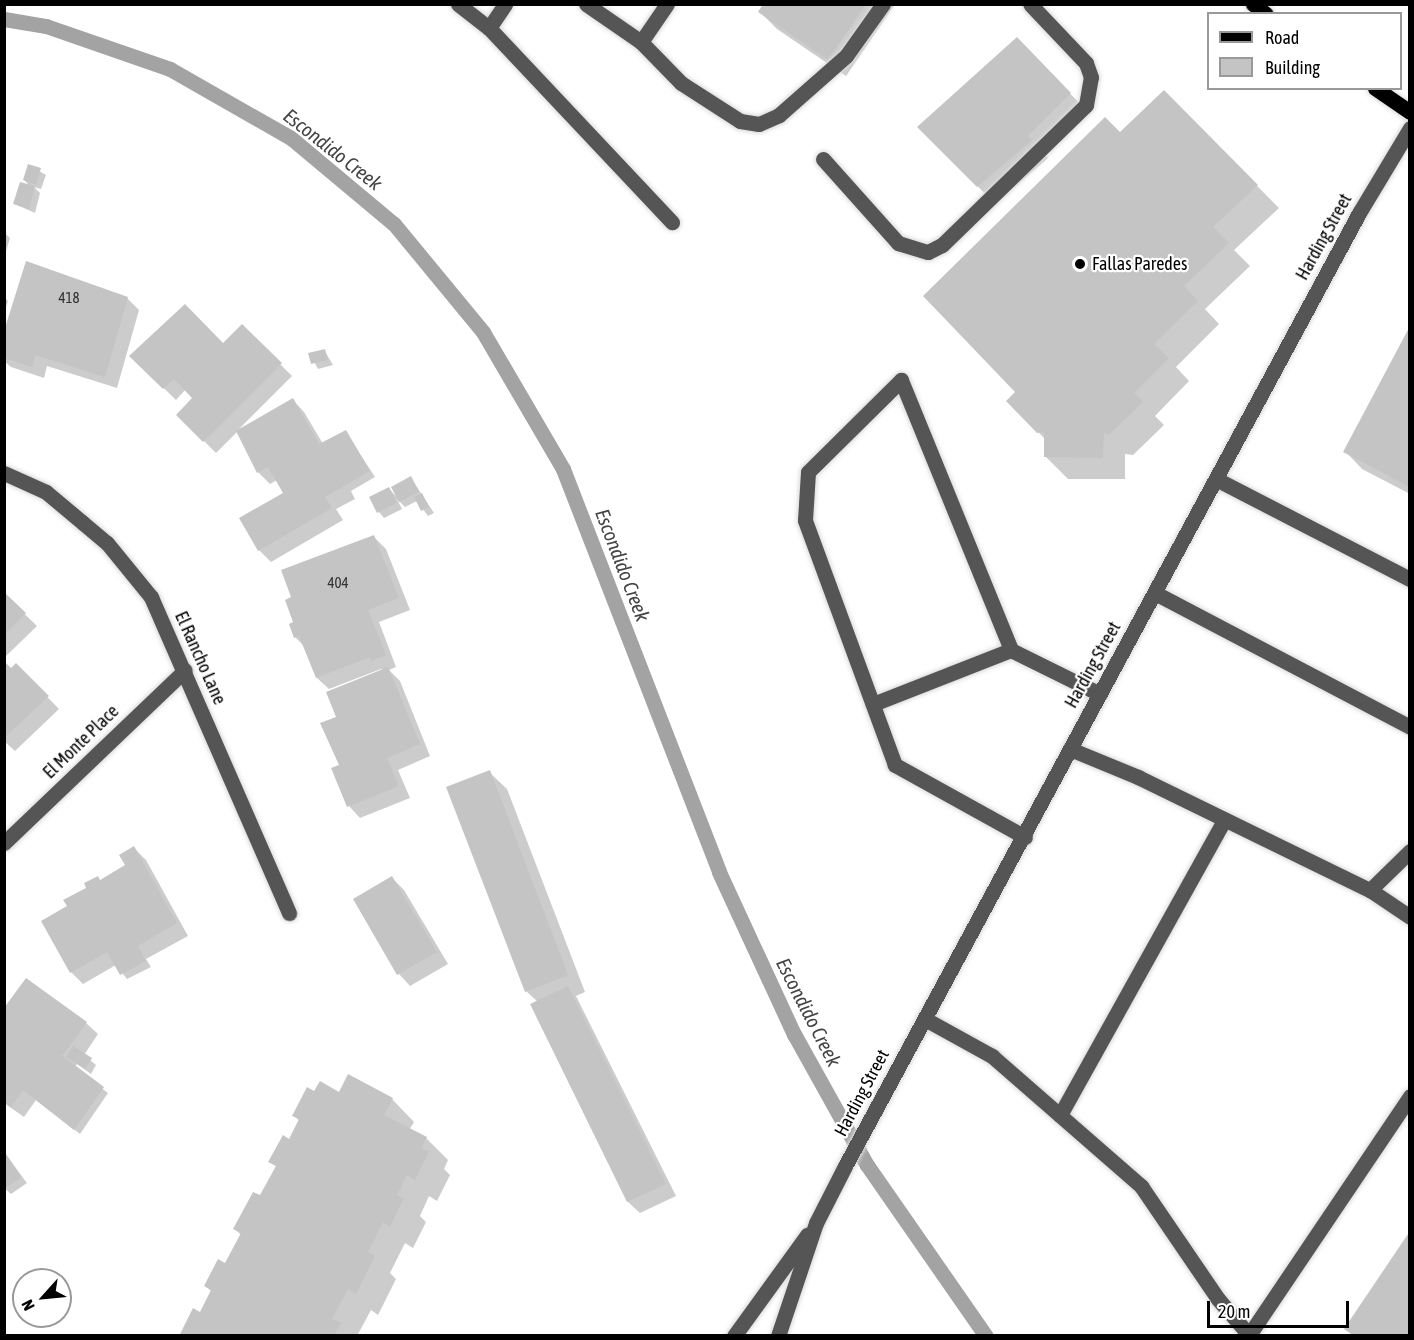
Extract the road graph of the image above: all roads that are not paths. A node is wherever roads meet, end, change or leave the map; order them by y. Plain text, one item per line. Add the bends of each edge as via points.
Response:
1 (458, 4) edge
2 (505, 4) edge
3 (586, 4) edge
4 (667, 4) edge
5 (883, 4) edge
6 (1030, 4) edge
7 (489, 28) junction
8 (641, 42) junction
9 (1378, 90) edge
10 (1410, 112) edge
11 (1410, 128) edge
12 (823, 159) dead end
13 (672, 222) dead end
14 (4, 473) edge
15 (1216, 479) junction
16 (1410, 579) edge
17 (1155, 593) junction
18 (1011, 650) junction
19 (185, 670) junction
20 (1100, 694) junction
21 (873, 704) junction
22 (1410, 727) edge
23 (1070, 749) junction
24 (1224, 820) junction
25 (1025, 837) junction
26 (4, 843) edge
27 (1410, 851) edge
28 (1370, 890) junction
29 (290, 913) dead end
30 (1410, 917) edge
31 (925, 1018) junction
32 (1410, 1096) edge
33 (1060, 1115) junction
34 (816, 1223) junction
35 (734, 1335) edge
36 (778, 1335) edge
37 (1249, 1335) edge

1 - 7 street
2 - 7 street
3 - 8 street
4 - 8 street
5 - 8 street via 846,56 779,114 759,124 740,121 681,83
6 - 12 street via 1086,63 1091,78 1086,105 942,245 928,252 898,243
7 - 13 street
9 - 10 main road
11 - 15 street, Harding Street via 1359,213
14 - 19 street, El Rancho Lane via 46,492 107,543 150,597
15 - 16 street
15 - 17 street, Harding Street
17 - 20 street, Harding Street
17 - 22 street
18 - 20 street
18 - 21 street
18 - 21 street via 901,380 808,472 806,520
19 - 26 street, El Monte Place
19 - 29 street, El Rancho Lane
20 - 23 street, Harding Street
21 - 25 street via 896,765
23 - 24 street
23 - 25 street, Harding Street
24 - 28 street
24 - 33 street
25 - 31 street, Harding Street
27 - 28 street
28 - 30 street
31 - 33 street via 992,1056
31 - 34 street, Harding Street
32 - 37 street
33 - 37 street via 1141,1186 1218,1299
34 - 35 street, Harding Street
34 - 36 street, Harding Street

